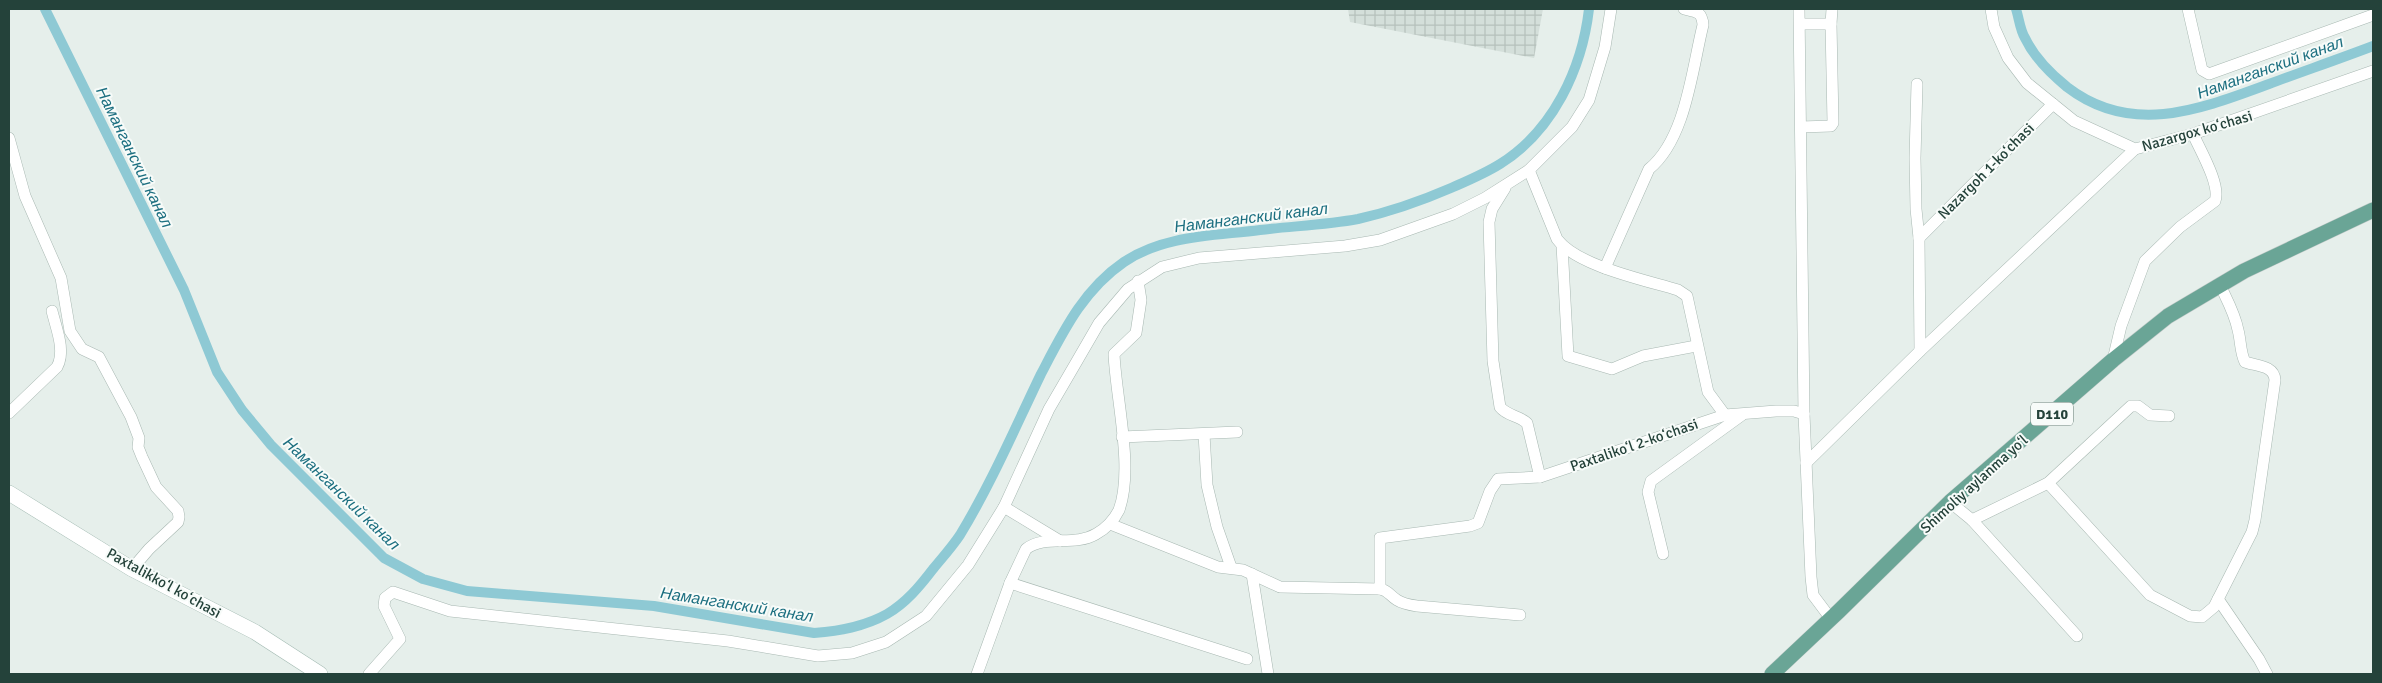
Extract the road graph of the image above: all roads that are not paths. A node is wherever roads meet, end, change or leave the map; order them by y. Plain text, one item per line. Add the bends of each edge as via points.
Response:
1 (1611, 9) edge
2 (1684, 9) edge
3 (1799, 9) edge
4 (1832, 9) edge
5 (1991, 9) edge
6 (2188, 9) edge
7 (2373, 15) edge
8 (1800, 24) junction
9 (1831, 24) junction
10 (2373, 71) edge
11 (1917, 84) dead end
12 (2053, 104) junction
13 (1801, 127) junction
14 (2193, 134) junction
15 (9, 138) edge
16 (2135, 149) junction
17 (1529, 170) junction
18 (1507, 184) junction
19 (2373, 210) edge
20 (1919, 238) junction
21 (1562, 245) junction
22 (1605, 268) junction
23 (1138, 281) junction
24 (2220, 285) junction
25 (52, 311) dead end
26 (1696, 346) junction
27 (1920, 351) junction
28 (2113, 360) junction
29 (9, 413) edge
30 (1742, 414) junction
31 (1804, 414) junction
32 (1725, 415) junction
33 (2169, 416) dead end
34 (1238, 432) dead end
35 (1200, 434) junction
36 (1122, 437) junction
37 (1806, 464) junction
38 (1540, 477) junction
39 (2048, 483) junction
40 (9, 493) edge
41 (1950, 502) junction
42 (1004, 507) junction
43 (1972, 520) junction
44 (1110, 524) junction
45 (1061, 541) junction
46 (1663, 554) dead end
47 (1231, 567) junction
48 (132, 569) junction
49 (1252, 574) junction
50 (1010, 584) junction
51 (1380, 589) junction
52 (2218, 599) junction
53 (1520, 615) dead end
54 (1831, 619) junction
55 (2077, 636) dead end
56 (1248, 659) dead end
57 (982, 673) edge
58 (320, 674) edge
59 (369, 674) edge
60 (1268, 674) edge
61 (1772, 674) edge
62 (2267, 674) edge

1 - 17 street via 1605,47 1589,100 1572,127
2 - 22 street via 1697,11 1702,16 1702,25 1679,124 1649,169
3 - 8 street
4 - 9 street
5 - 12 street, Nazargox koʻchasi via 1994,27 2008,58 2027,83
6 - 7 street via 2202,70 2209,74
8 - 9 street
8 - 13 street
9 - 13 street via 1833,123 1831,126
10 - 14 street, Nazargox koʻchasi
11 - 20 street, Nazargoh 1-koʻchasi
12 - 16 street, Nazargox koʻchasi via 2074,121
12 - 20 street, Nazargoh 1-koʻchasi
13 - 31 street
14 - 16 street, Nazargox koʻchasi
14 - 28 street via 2218,195 2145,261 2121,326
15 - 48 street via 25,196 61,278 70,331 82,349 100,357 131,417 139,438 138,447 156,488 178,512 178,522
16 - 27 street
17 - 18 street
17 - 21 street
18 - 23 street via 1452,214 1380,240 1345,246 1199,258 1162,267
18 - 38 street via 1492,209 1490,222 1493,361 1500,407 1526,423
19 - 24 main road, Shimoliy aylanma yoʻl / D110
20 - 27 street, Nazargoh 1-koʻchasi
21 - 22 street
21 - 26 street via 1568,356 1612,369 1643,356
22 - 26 street via 1678,290 1686,296
23 - 36 street via 1141,300 1136,333 1114,354
23 - 42 street via 1100,323 1076,361 1049,410
24 - 28 main road, Shimoliy aylanma yoʻl / D110 via 2168,316
24 - 52 street via 2232,310 2245,362 2272,371 2274,383 2255,520 2246,546
25 - 29 street via 60,362
26 - 32 street via 1708,392
27 - 37 street
28 - 41 main road, Shimoliy aylanma yoʻl / D110
30 - 31 street, Paxtalikoʻl 2-koʻchasi via 1794,411
30 - 32 street, Paxtalikoʻl 2-koʻchasi
30 - 46 street via 1651,480 1648,492
31 - 37 street
32 - 38 street, Paxtalikoʻl 2-koʻchasi
33 - 39 street via 2150,415 2138,406 2131,406
34 - 35 street
35 - 36 street
35 - 47 street via 1207,485
36 - 44 street via 1124,486 1118,511
37 - 54 street via 1813,595
38 - 51 street, Paxtalikoʻl 2-koʻchasi via 1498,479 1478,524 1382,537 1379,540
39 - 43 street
39 - 52 street via 2150,595 2190,616 2202,617
40 - 48 street, Paxtalikkoʻl koʻchasi
41 - 43 street
41 - 54 main road, Shimoliy aylanma yoʻl / D110
42 - 45 street
42 - 59 street via 968,565 926,616 886,642 852,654 818,656 728,641 450,611 393,592 385,598 384,606 400,639
43 - 55 street
44 - 45 street via 1094,535
44 - 47 street via 1218,567
45 - 50 street via 1038,543 1026,549
47 - 49 street
48 - 58 street, Paxtalikkoʻl koʻchasi via 255,632
49 - 51 street via 1280,587
49 - 60 street
50 - 56 street
50 - 57 street
51 - 53 street via 1403,604
52 - 62 street
54 - 61 main road, Shimoliy aylanma yoʻl / D110

